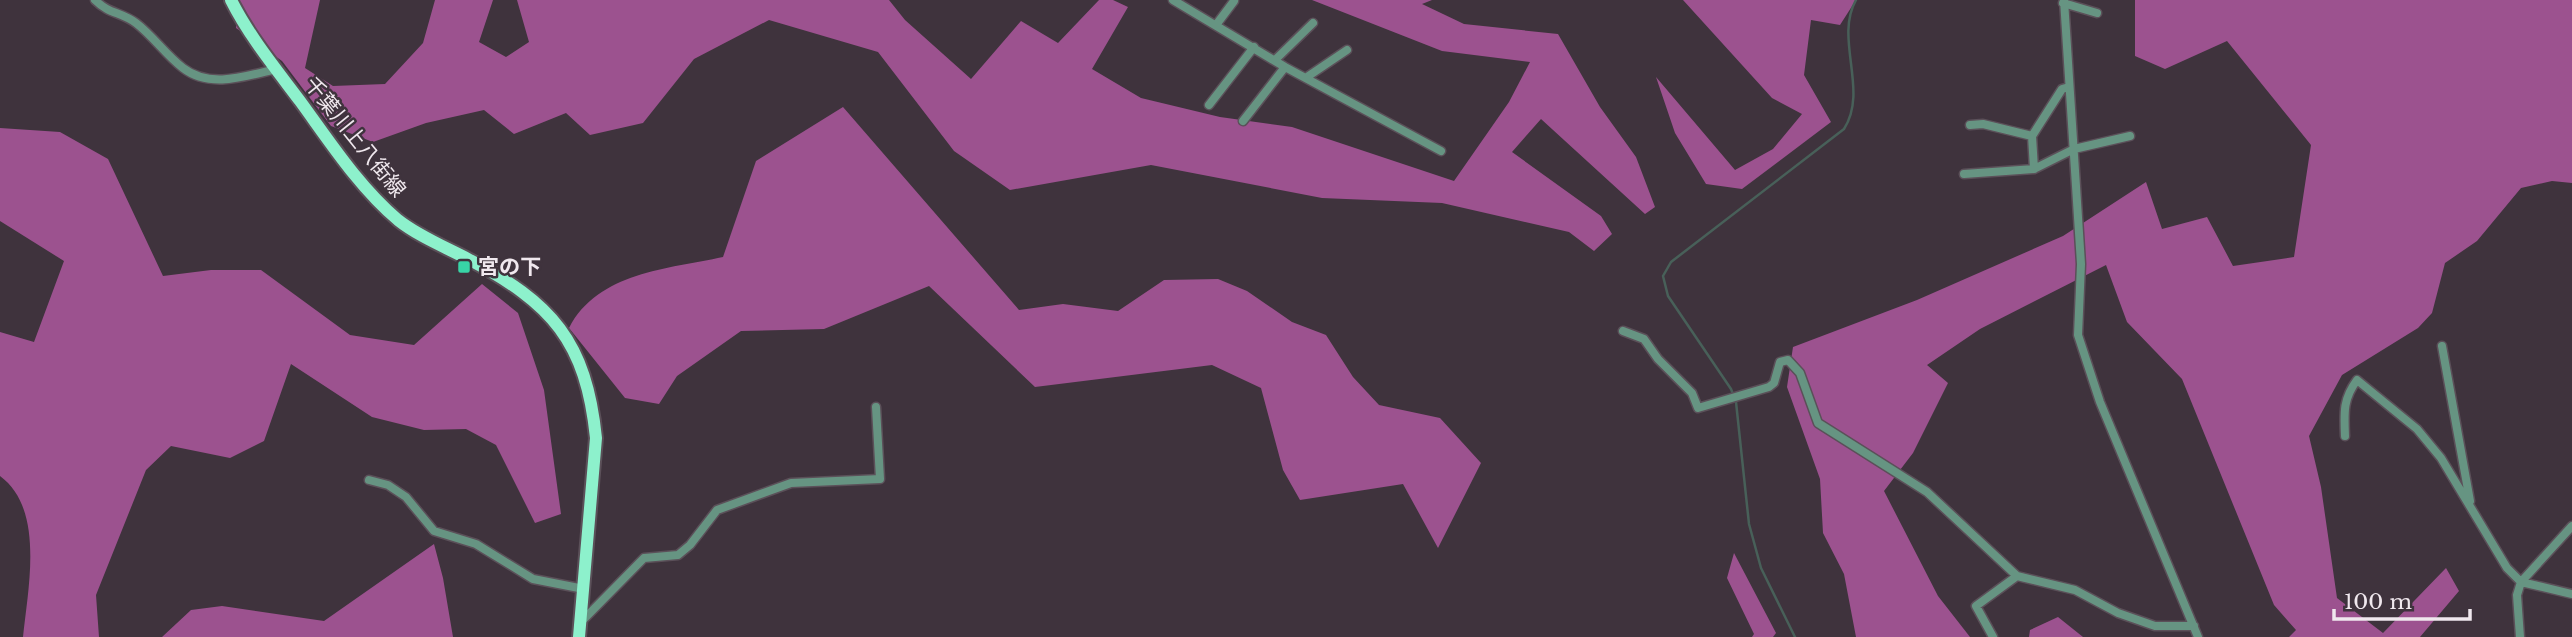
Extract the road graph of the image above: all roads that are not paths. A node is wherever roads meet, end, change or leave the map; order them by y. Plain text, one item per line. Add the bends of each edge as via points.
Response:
1 (95, 0) edge
2 (232, 0) edge
3 (1172, 0) edge
4 (1234, 1) edge
5 (2064, 1) edge
6 (2097, 13) dead end
7 (1313, 23) dead end
8 (1216, 26) junction
9 (1254, 47) junction
10 (1348, 50) dead end
11 (1275, 60) junction
12 (1285, 67) junction
13 (276, 69) junction
14 (1307, 77) junction
15 (2069, 87) junction
16 (1209, 105) dead end
17 (1244, 121) dead end
18 (1970, 125) dead end
19 (2032, 136) junction
20 (2130, 136) dead end
21 (2074, 149) junction
22 (1441, 151) dead end
23 (2034, 169) junction
24 (1964, 174) dead end
25 (1623, 331) dead end
26 (2442, 346) dead end
27 (876, 407) dead end
28 (2345, 436) dead end
29 (369, 480) dead end
30 (2471, 507) junction
31 (2570, 531) edge
32 (2017, 576) junction
33 (2521, 582) junction
34 (584, 589) junction
35 (2572, 594) edge
36 (581, 623) junction
37 (2194, 626) junction
38 (579, 637) edge
39 (1993, 637) edge
40 (2198, 637) edge
41 (2520, 637) edge

1 - 13 street via 107,12 121,13 138,25 184,70 204,78 221,81
2 - 13 main road, 千葉川上八街線
3 - 8 street
4 - 8 street
5 - 6 street
5 - 15 street
7 - 11 street
8 - 9 street
9 - 11 street
9 - 16 street
10 - 14 street
11 - 12 street
12 - 14 street
12 - 17 street
13 - 34 main road, 千葉川上八街線 via 375,199 400,221 525,291 573,346 593,409 596,438
14 - 22 street
15 - 19 street via 2062,89
15 - 21 street
18 - 19 street
19 - 23 street
20 - 21 street
21 - 23 street
21 - 37 street via 2081,351
23 - 24 street
25 - 32 street via 1644,339 1692,393 1698,408 1769,387 1780,362 1788,360 1800,373 1818,423 1927,492
26 - 30 street
27 - 36 street via 880,479 791,483 717,510 678,555 644,558
28 - 30 street via 2343,405 2357,380 2417,429
29 - 34 street via 406,497 434,531 476,544 533,579
30 - 33 street via 2507,568
31 - 33 street
32 - 37 street via 2076,590 2118,613 2155,626
32 - 39 street via 1976,606
33 - 35 street
33 - 41 street via 2517,595
34 - 36 main road, 千葉川上八街線
36 - 38 main road, 千葉川上八街線
37 - 40 street

